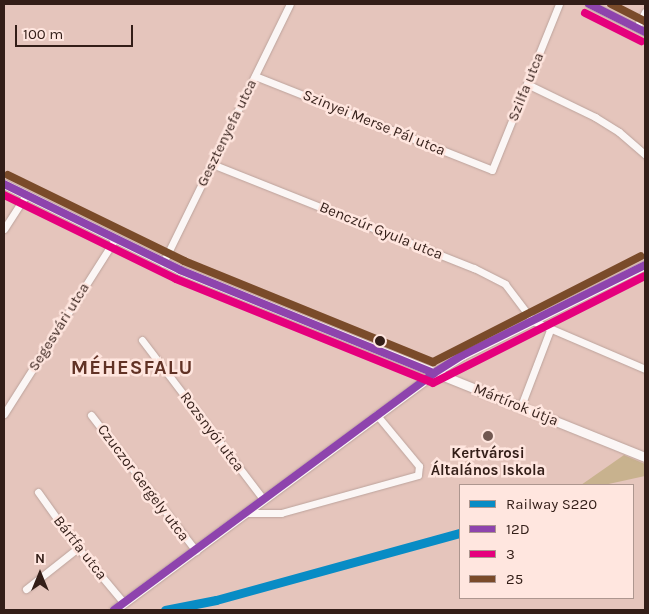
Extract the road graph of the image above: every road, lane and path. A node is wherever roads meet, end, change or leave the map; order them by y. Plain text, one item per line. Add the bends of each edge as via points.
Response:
1 (290, 4) edge
2 (559, 4) edge
3 (588, 4) edge
4 (645, 12) edge
5 (637, 27) junction
6 (645, 32) edge
7 (255, 76) junction
8 (527, 84) junction
9 (645, 155) edge
10 (212, 164) junction
11 (492, 170) joint
12 (4, 184) edge
13 (26, 195) junction
14 (4, 229) edge
15 (115, 239) junction
16 (163, 263) junction
17 (645, 265) edge
18 (533, 321) junction
19 (550, 330) junction
20 (142, 340) dead end
21 (645, 369) edge
22 (434, 373) junction
23 (521, 406) junction
24 (4, 414) edge
25 (376, 414) junction
26 (91, 415) dead end
27 (645, 457) edge
28 (38, 492) dead end
29 (263, 500) junction
30 (245, 513) junction
31 (78, 548) junction
32 (196, 551) junction
33 (26, 589) dead end
34 (124, 603) junction
35 (114, 610) edge

1 - 7 street, Gesztenyefa utca
2 - 8 street, Szilfa utca
3 - 5 street
4 - 5 street
5 - 6 street
7 - 10 street, Gesztenyefa utca
7 - 11 street, Szinyei Merse Pál utca
8 - 9 street via 595,117 619,132
8 - 11 street, Szilfa utca
10 - 16 street, Gesztenyefa utca
10 - 18 street, Benczúr Gyula utca via 491,276 514,293
12 - 13 street, Mártírok útja
13 - 14 street
13 - 15 street, Mártírok útja
15 - 16 street, Mártírok útja
15 - 24 street, Segesvári utca
16 - 22 street, Mártírok útja
17 - 18 street
18 - 19 street
18 - 22 street via 462,355
19 - 21 street
19 - 23 street
20 - 29 street, Rozsnyói utca
22 - 23 street, Mártírok útja
22 - 25 street
23 - 27 street, Mártírok útja
25 - 29 street
25 - 30 street via 420,466 418,474 281,513
26 - 32 street, Czuczor Gergely utca
28 - 31 street, Bártfa utca
29 - 30 street
30 - 32 street
31 - 33 street
31 - 34 street, Bártfa utca
32 - 34 street
34 - 35 street

